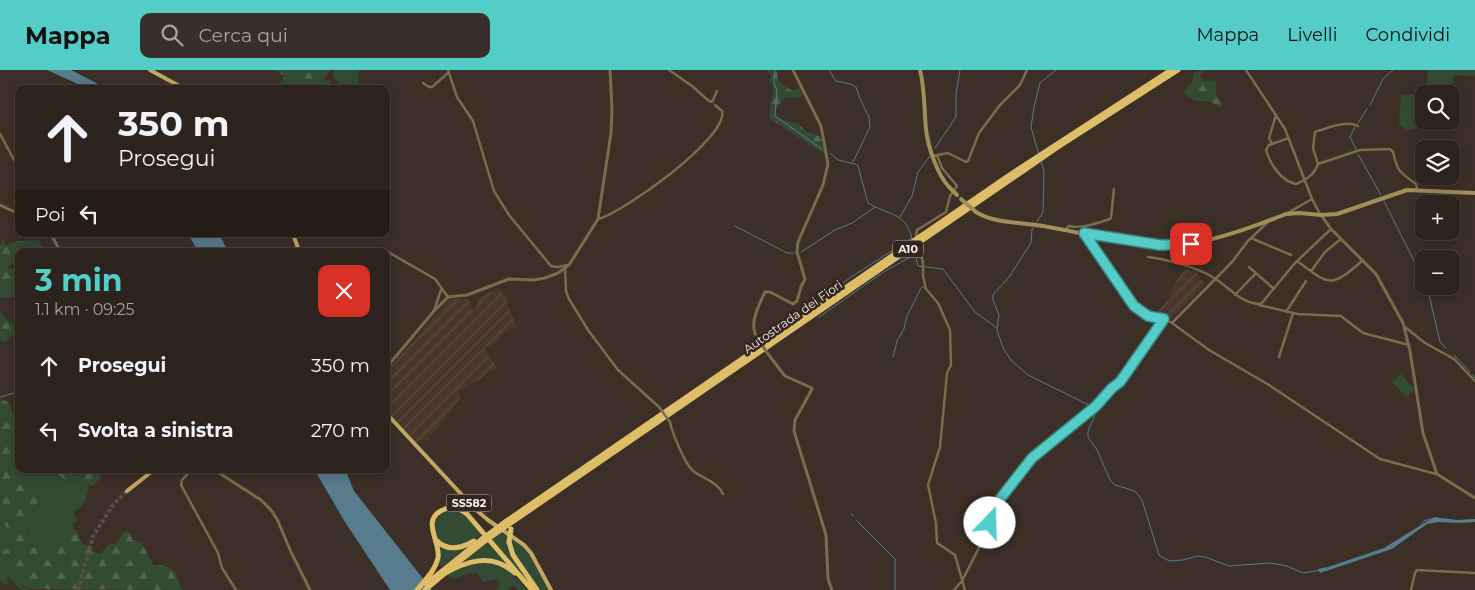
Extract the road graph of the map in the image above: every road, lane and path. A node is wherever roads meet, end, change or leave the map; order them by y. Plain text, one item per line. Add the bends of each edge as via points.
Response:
1 (150, 70) edge
2 (610, 70) edge
3 (669, 70) edge
4 (793, 70) edge
5 (920, 70) edge
6 (1027, 70) edge
7 (1171, 70) edge
8 (1178, 70) edge
9 (1246, 70) edge
10 (448, 71) edge
11 (423, 83) dead end
12 (178, 85) edge
13 (716, 91) dead end
14 (714, 106) dead end
15 (1276, 115) junction
16 (1358, 126) dead end
17 (0, 134) edge
18 (1289, 138) junction
19 (1272, 144) junction
20 (935, 156) junction
21 (15, 162) edge
22 (1318, 164) junction
23 (1305, 180) junction
24 (1114, 189) dead end
25 (1417, 189) junction
26 (1475, 193) edge
27 (1312, 199) junction
28 (0, 205) edge
29 (15, 212) edge
30 (1286, 214) junction
31 (1321, 215) junction
32 (598, 219) junction
33 (1270, 220) junction
34 (1331, 229) junction
35 (1065, 230) junction
36 (1084, 233) junction
37 (916, 237) dead end
38 (1251, 238) junction
39 (1341, 239) junction
40 (918, 246) dead end
41 (390, 253) edge
42 (1290, 255) dead end
43 (1148, 257) dead end
44 (1363, 260) junction
45 (1298, 261) junction
46 (569, 265) junction
47 (1249, 267) dead end
48 (565, 268) junction
49 (1311, 271) junction
50 (1256, 273) junction
51 (1215, 279) junction
52 (1306, 281) dead end
53 (441, 289) junction
54 (1274, 289) junction
55 (1235, 295) junction
56 (448, 297) junction
57 (1258, 304) junction
58 (434, 310) junction
59 (1286, 312) junction
60 (1293, 313) junction
61 (1164, 319) junction
62 (1172, 323) junction
63 (1405, 328) junction
64 (1409, 345) junction
65 (1280, 358) dead end
66 (390, 363) edge
67 (1475, 381) edge
68 (390, 417) edge
69 (149, 473) edge
70 (188, 473) edge
71 (219, 473) edge
72 (1437, 474) junction
73 (127, 491) tunnel mouth
74 (724, 494) dead end
75 (1475, 498) edge
76 (508, 525) junction
77 (434, 538) junction
78 (483, 539) junction
79 (441, 574) junction
80 (1475, 574) edge
81 (962, 581) junction
82 (525, 582) junction
83 (236, 590) edge
84 (310, 590) edge
85 (418, 590) edge
86 (425, 590) edge
87 (532, 590) edge
88 (536, 590) edge
89 (551, 590) edge
90 (832, 590) edge
91 (954, 590) edge
92 (965, 590) edge
93 (1411, 590) edge

1 - 12 main road
2 - 32 street via 610,134
3 - 13 street via 709,102 712,102
4 - 90 street, bridge via 821,126 828,164 823,185 798,242 797,252 805,279 797,301 793,304 764,292 753,324 754,332 780,372 812,388 795,420 794,431 826,535 828,578
5 - 20 main road via 926,132
6 - 20 street via 1020,85 979,133 968,161 948,153
7 - 76 highway, Autostrada dei Fiori / A10 via 1008,176
8 - 76 highway, Autostrada dei Fiori / A10 via 1036,162
9 - 15 street
10 - 11 street via 432,87
10 - 46 street via 457,97 473,121 494,191 509,216 551,266
14 - 32 street via 722,111 723,116 713,134 651,190
15 - 18 street
15 - 19 street via 1269,138
16 - 22 street via 1339,125 1315,132 1313,148
17 - 21 street
18 - 19 street
18 - 23 street
19 - 23 street via 1266,150 1284,179 1296,184
20 - 35 main road, bridge via 940,176 976,212 987,218
20 - 37 street via 957,186 950,196 946,212 917,230
22 - 23 street via 1315,172
22 - 25 street via 1360,150 1390,149 1399,172 1416,184
23 - 27 street
24 - 35 street via 1110,219 1080,228 1069,226
25 - 26 main road
25 - 31 main road via 1337,214
27 - 30 street
27 - 31 street
28 - 29 street
30 - 31 main road
30 - 33 main road
31 - 34 street
32 - 46 street
33 - 36 main road via 1182,245 1151,244
33 - 38 street
34 - 39 street
34 - 45 street
35 - 36 main road
36 - 61 street via 1134,306 1148,316
38 - 42 street
38 - 51 street
39 - 44 street
39 - 49 street via 1325,252
40 - 81 street via 926,289 938,303 950,330 950,365 940,447 928,485 937,543 955,555
41 - 53 street via 435,279
43 - 51 street
44 - 49 street via 1336,280 1325,280
44 - 63 street via 1376,274
45 - 49 street
45 - 54 street
46 - 48 street
47 - 50 street
48 - 56 street via 538,280 509,279 467,295
48 - 74 street, bridge via 569,299 592,337 618,370 659,406 670,422 688,466 716,484
50 - 54 street
50 - 55 street
51 - 55 street
51 - 62 street
52 - 59 street
53 - 56 street
53 - 58 street
54 - 57 street via 1264,302
55 - 57 street
56 - 58 street
57 - 59 street
58 - 66 street
59 - 60 street
60 - 64 street via 1341,316 1363,333
60 - 65 street
61 - 62 street
61 - 81 street via 1120,382 1032,458 1000,499
62 - 72 street via 1380,459
63 - 64 street
63 - 67 street via 1454,359
64 - 72 street via 1423,433
68 - 89 main road, SS582 via 474,508 524,545
69 - 73 main road
70 - 83 street via 181,485
71 - 84 street via 262,500 271,510
72 - 75 street
76 - 78 highway, Autostrada dei Fiori / A10, bridge
76 - 78 highway, Autostrada dei Fiori / A10, bridge via 495,529
76 - 88 highway, bridge via 513,555
77 - 78 highway via 452,548
77 - 82 highway via 432,524 439,513 450,508 462,511
77 - 85 highway via 438,558
78 - 79 highway, Autostrada dei Fiori / A10
79 - 82 highway via 462,564 485,561 503,565
79 - 85 highway, Autostrada dei Fiori / A10
79 - 86 highway, Autostrada dei Fiori / A10
80 - 93 street via 1417,570
81 - 91 street
81 - 92 street
82 - 87 highway

